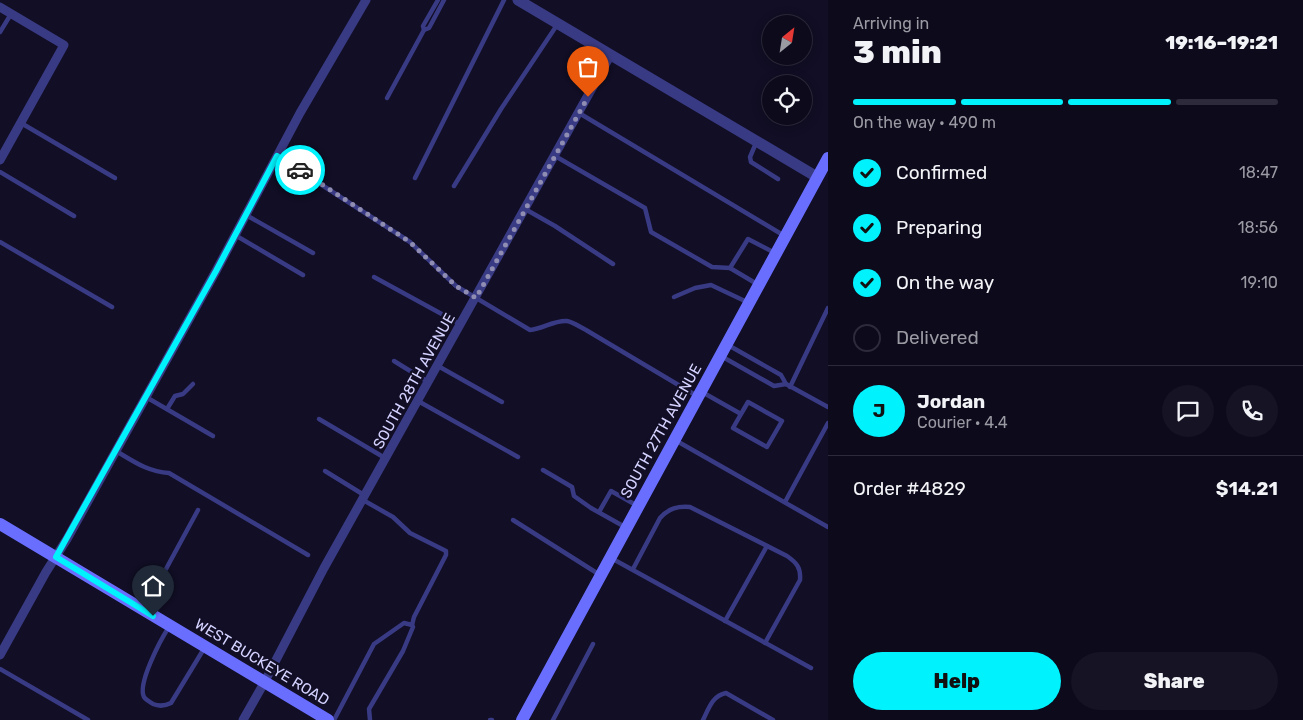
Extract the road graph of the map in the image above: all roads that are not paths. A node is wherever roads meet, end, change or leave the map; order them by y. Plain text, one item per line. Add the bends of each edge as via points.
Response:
1 (366, 0) edge
2 (438, 0) edge
3 (444, 0) edge
4 (504, 0) edge
5 (518, 0) edge
6 (0, 8) edge
7 (11, 14) junction
8 (558, 24) junction
9 (424, 30) junction
10 (0, 32) edge
11 (610, 56) junction
12 (387, 98) dead end
13 (578, 113) junction
14 (21, 123) junction
15 (757, 142) junction
16 (277, 156) junction
17 (555, 156) junction
18 (828, 158) edge
19 (0, 160) edge
20 (0, 172) edge
21 (817, 177) junction
22 (115, 178) dead end
23 (415, 178) dead end
24 (778, 179) dead end
25 (454, 186) dead end
26 (525, 209) junction
27 (246, 215) junction
28 (74, 216) dead end
29 (235, 235) junction
30 (785, 236) junction
31 (0, 242) edge
32 (313, 254) dead end
33 (776, 254) junction
34 (613, 264) dead end
35 (730, 268) junction
36 (303, 275) dead end
37 (374, 277) dead end
38 (759, 285) junction
39 (674, 297) dead end
40 (476, 298) junction
41 (749, 303) junction
42 (112, 306) dead end
43 (828, 308) edge
44 (461, 325) junction
45 (727, 344) junction
46 (720, 356) junction
47 (394, 361) dead end
48 (438, 366) junction
49 (429, 382) junction
50 (193, 384) dead end
51 (788, 386) junction
52 (699, 394) junction
53 (146, 397) junction
54 (418, 401) junction
55 (502, 402) dead end
56 (828, 407) edge
57 (167, 409) junction
58 (741, 414) junction
59 (320, 419) dead end
60 (828, 423) edge
61 (213, 436) dead end
62 (674, 439) junction
63 (116, 451) junction
64 (518, 457) dead end
65 (386, 459) junction
66 (325, 470) dead end
67 (543, 470) dead end
68 (364, 498) junction
69 (785, 502) junction
70 (638, 506) junction
71 (198, 510) dead end
72 (599, 512) junction
73 (512, 520) dead end
74 (0, 524) edge
75 (626, 528) junction
76 (828, 528) edge
77 (767, 546) junction
78 (308, 555) dead end
79 (56, 557) junction
80 (610, 557) junction
81 (633, 569) junction
82 (600, 575) junction
83 (137, 606) junction
84 (725, 621) junction
85 (412, 625) junction
86 (169, 626) junction
87 (765, 643) junction
88 (593, 644) dead end
89 (205, 647) junction
90 (0, 655) edge
91 (0, 668) edge
92 (811, 668) dead end
93 (264, 683) junction
94 (321, 718) edge
95 (88, 720) edge
96 (243, 720) edge
97 (334, 720) edge
98 (370, 720) edge
99 (522, 720) edge
100 (553, 720) edge
101 (703, 720) edge
102 (774, 720) edge

1 - 16 street
2 - 9 lane via 423,26
3 - 9 lane via 429,28
4 - 23 lane
5 - 8 street
6 - 7 street
7 - 10 lane
7 - 14 street via 64,46
8 - 11 street
8 - 25 lane
9 - 12 lane
11 - 13 street, SOUTH 28TH AVENUE
11 - 15 street
13 - 17 street, SOUTH 28TH AVENUE
13 - 30 lane
14 - 19 street
14 - 22 lane
15 - 21 street
15 - 24 lane via 751,162
16 - 27 street
16 - 40 lane via 410,242 456,286
17 - 26 street, SOUTH 28TH AVENUE
17 - 35 lane via 645,208 651,232 712,268
18 - 21 main road, SOUTH 27TH AVENUE
20 - 28 lane
21 - 30 main road, SOUTH 27TH AVENUE
26 - 34 lane
26 - 40 street, SOUTH 28TH AVENUE
27 - 29 street
27 - 32 lane
29 - 36 lane
29 - 53 street
30 - 33 main road, SOUTH 27TH AVENUE
31 - 42 lane
33 - 35 lane via 748,238
33 - 38 main road, SOUTH 27TH AVENUE
35 - 38 lane
37 - 44 lane
38 - 41 main road, SOUTH 27TH AVENUE
39 - 41 lane via 711,284
40 - 44 street, SOUTH 28TH AVENUE
40 - 52 lane via 530,330 568,322
41 - 45 main road, SOUTH 27TH AVENUE
43 - 51 lane
44 - 48 street, SOUTH 28TH AVENUE
45 - 46 main road, SOUTH 27TH AVENUE
45 - 51 lane via 781,374
46 - 51 lane via 774,386
46 - 52 main road, SOUTH 27TH AVENUE
47 - 49 lane
48 - 49 street, SOUTH 28TH AVENUE
48 - 55 lane
49 - 54 street, SOUTH 28TH AVENUE
50 - 57 lane via 183,394 175,396
51 - 56 lane
52 - 58 lane
52 - 62 main road, SOUTH 27TH AVENUE
53 - 57 lane
53 - 63 street
54 - 64 lane
54 - 65 street, SOUTH 28TH AVENUE
57 - 61 lane
58 - 58 lane via 748,402 782,421 767,447 733,428
59 - 65 lane
60 - 69 lane
62 - 69 lane
62 - 70 main road, SOUTH 27TH AVENUE
63 - 78 lane via 141,466 169,473
63 - 79 street
65 - 68 street, SOUTH 28TH AVENUE
66 - 68 lane
67 - 72 lane via 572,487 574,496
68 - 85 lane via 410,533 446,551
68 - 93 street, SOUTH 28TH AVENUE
69 - 76 lane
70 - 72 lane via 611,491
70 - 75 main road, SOUTH 27TH AVENUE
71 - 83 lane via 166,569 150,584
72 - 75 lane
73 - 82 lane
74 - 79 main road, WEST BUCKEYE ROAD
75 - 80 main road, SOUTH 27TH AVENUE
77 - 81 lane via 690,507 680,506 660,518
77 - 84 lane
77 - 87 lane via 798,564 801,573
79 - 83 main road, WEST BUCKEYE ROAD
79 - 90 street
80 - 81 lane
80 - 82 main road, SOUTH 27TH AVENUE
81 - 84 lane
82 - 99 main road, SOUTH 27TH AVENUE
83 - 86 main road, WEST BUCKEYE ROAD
84 - 87 lane
85 - 97 lane via 404,623 374,644
85 - 98 lane via 414,628 403,651 369,709
86 - 89 main road, WEST BUCKEYE ROAD
86 - 89 lane via 156,648 144,685 143,694 151,703 158,706 172,703
87 - 92 lane
88 - 100 lane
89 - 93 main road, WEST BUCKEYE ROAD
91 - 95 lane
93 - 94 main road, WEST BUCKEYE ROAD
93 - 96 street, SOUTH 28TH AVENUE
101 - 102 lane via 714,698 726,692

